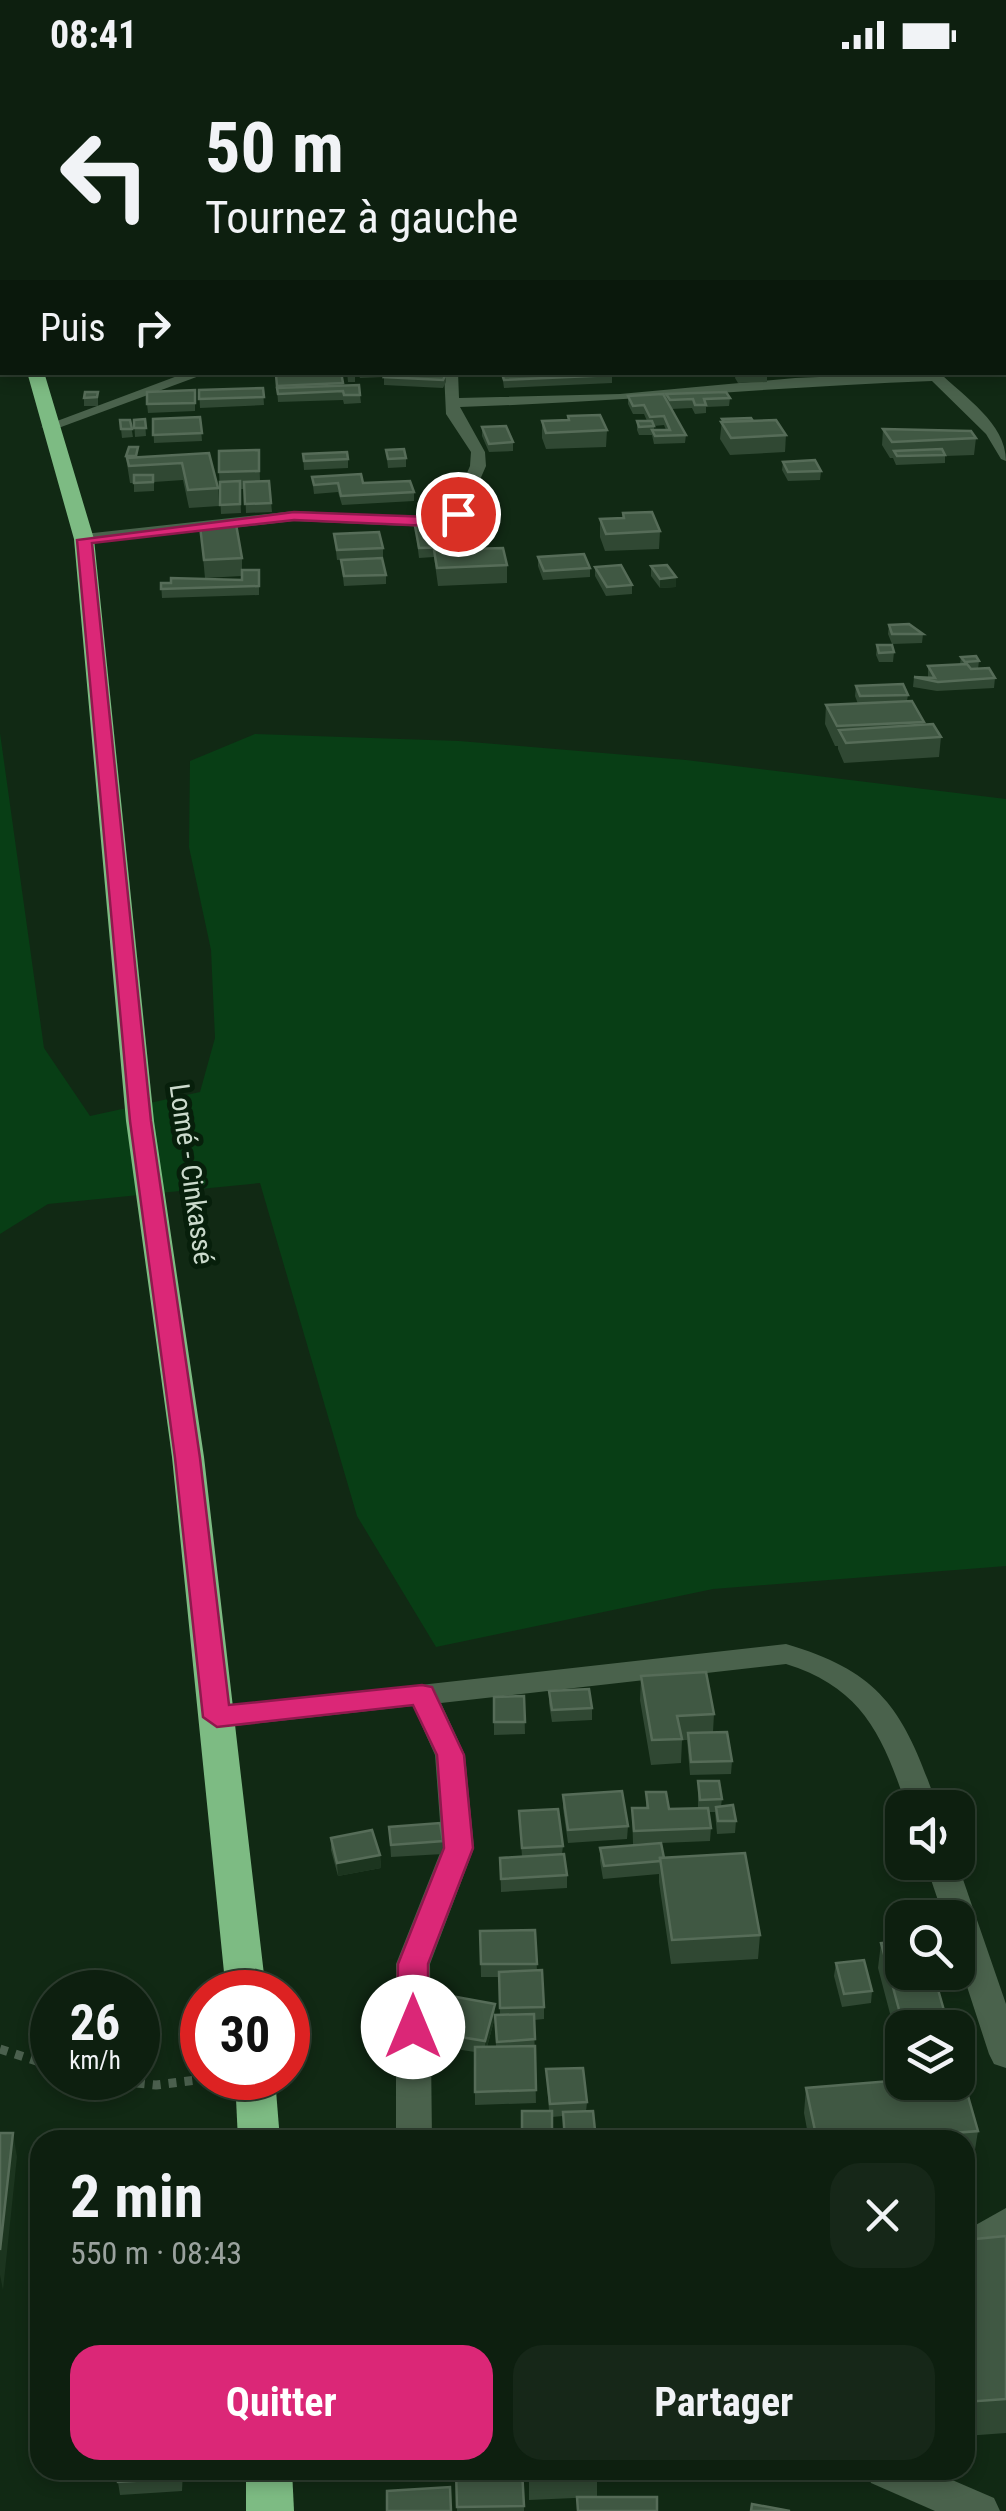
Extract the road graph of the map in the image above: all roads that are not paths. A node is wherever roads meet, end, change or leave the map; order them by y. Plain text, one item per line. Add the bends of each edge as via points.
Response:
1 (35, 375) edge
2 (195, 375) edge
3 (452, 375) edge
4 (932, 375) edge
5 (547, 400) junction
6 (451, 402) junction
7 (48, 427) junction
8 (1006, 456) edge
9 (84, 540) junction
10 (422, 1694) junction
11 (217, 1717) junction
12 (916, 1790) edge
13 (947, 1880) edge
14 (244, 1970) edge
15 (1006, 2054) edge
16 (256, 2100) edge
17 (258, 2130) edge
18 (414, 2130) edge
19 (1006, 2224) edge
20 (975, 2244) edge
21 (270, 2480) edge
22 (908, 2480) edge
23 (270, 2511) edge
24 (980, 2511) edge

1 - 7 highway, Lomé - Cinkassé
2 - 7 street
3 - 5 street via 480,391
3 - 6 street
4 - 5 street
4 - 8 street via 992,432
5 - 6 street
6 - 9 street via 478,452 478,466 452,517 431,522 294,516
7 - 9 highway, Lomé - Cinkassé
9 - 11 highway, Lomé - Cinkassé via 140,1121
10 - 11 street
10 - 12 street via 786,1654 822,1663 891,1722
10 - 18 street via 450,1755 458,1848 413,1964
11 - 14 highway, Lomé - Cinkassé
13 - 15 street
16 - 17 highway
19 - 20 street
21 - 23 highway
22 - 24 street

